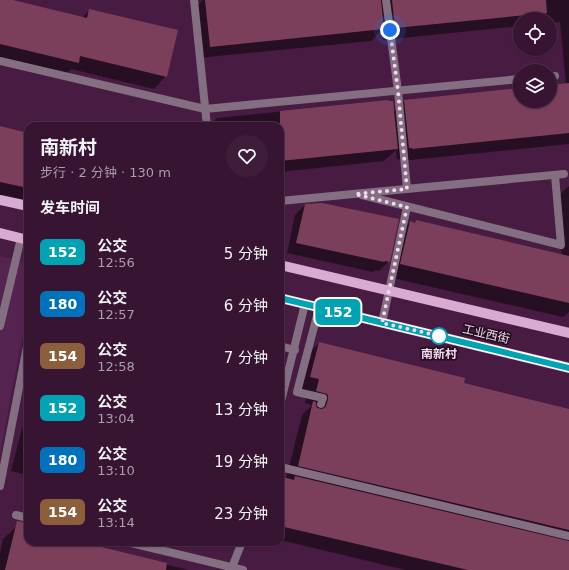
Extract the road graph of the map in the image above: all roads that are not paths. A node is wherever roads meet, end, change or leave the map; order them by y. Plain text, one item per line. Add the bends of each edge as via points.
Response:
1 (194, 0) edge
2 (386, 0) edge
3 (0, 61) edge
4 (513, 80) edge
5 (398, 91) junction
6 (205, 109) junction
7 (207, 122) edge
8 (564, 174) dead end
9 (555, 175) junction
10 (407, 189) junction
11 (355, 194) junction
12 (0, 200) edge
13 (284, 201) edge
14 (24, 205) edge
15 (407, 207) junction
16 (0, 233) edge
17 (24, 239) edge
18 (24, 242) edge
19 (284, 266) edge
20 (389, 291) junction
21 (284, 299) edge
22 (306, 304) junction
23 (319, 308) junction
24 (382, 323) junction
25 (0, 326) edge
26 (569, 333) edge
27 (284, 347) edge
28 (294, 350) junction
29 (24, 362) edge
30 (569, 368) edge
31 (284, 389) edge
32 (321, 404) dead end
33 (284, 468) edge
34 (0, 486) edge
35 (16, 515) dead end
36 (24, 517) edge
37 (569, 536) edge
38 (142, 546) edge
39 (240, 546) edge
40 (231, 569) edge
41 (243, 570) edge

1 - 6 street
2 - 5 street
3 - 6 street
4 - 5 street
5 - 6 street
5 - 10 street
6 - 7 street
8 - 9 street
9 - 10 street
9 - 15 street via 561,245
10 - 11 street
11 - 13 street
11 - 15 street
12 - 14 main road
15 - 20 street
16 - 17 main road
18 - 25 street
19 - 20 main road, 工业西街
20 - 24 street
20 - 26 main road, 工业西街
21 - 22 main road, 工业西街
22 - 23 main road, 工业西街
22 - 28 street
23 - 24 main road, 工业西街
23 - 32 street via 297,392 323,398
24 - 30 main road, 工业西街
27 - 28 street
28 - 31 street
29 - 34 street
33 - 37 street
35 - 36 street
38 - 40 street
39 - 40 street
40 - 41 street

